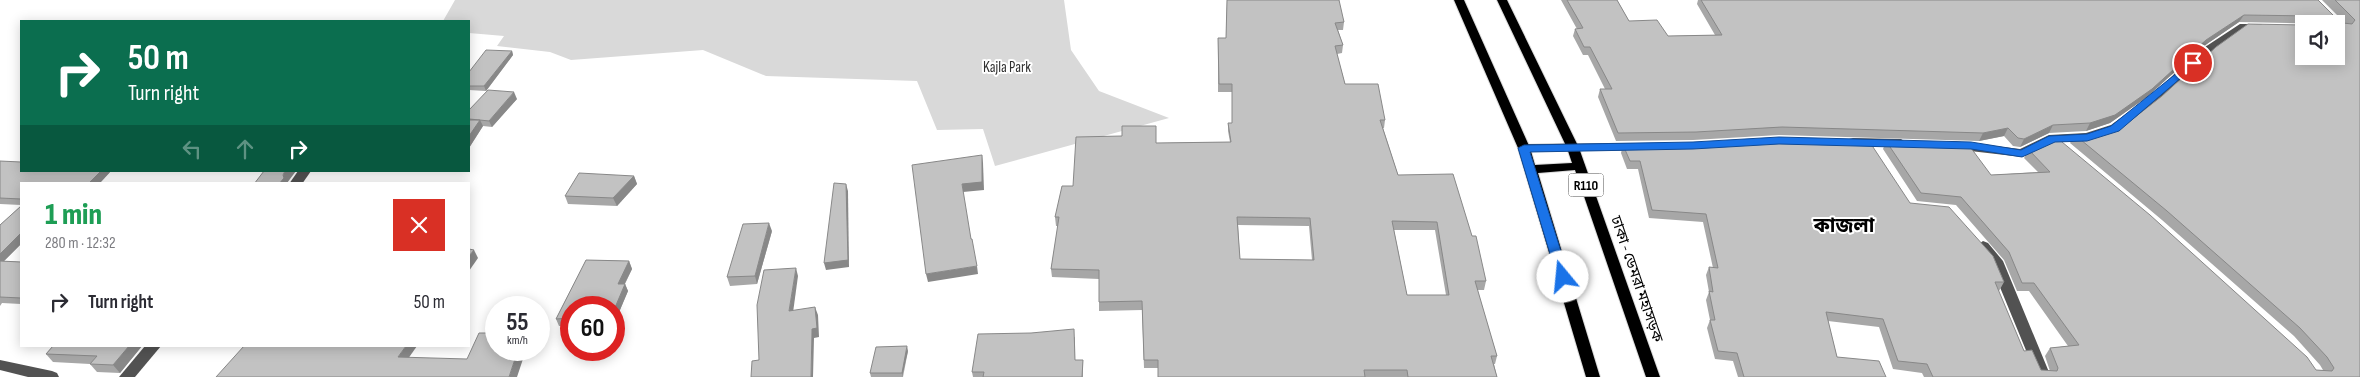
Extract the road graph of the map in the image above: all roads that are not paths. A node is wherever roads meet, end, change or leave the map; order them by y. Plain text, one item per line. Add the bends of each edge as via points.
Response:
1 (1459, 0) edge
2 (1502, 0) edge
3 (2276, 27) edge
4 (2053, 138) junction
5 (1842, 142) edge
6 (1869, 142) junction
7 (1915, 144) edge
8 (1943, 145) edge
9 (1653, 146) edge
10 (1524, 148) junction
11 (1573, 148) junction
12 (2068, 150) edge
13 (1880, 158) edge
14 (1580, 166) junction
15 (1530, 169) junction
16 (304, 172) edge
17 (297, 182) edge
18 (1976, 239) edge
19 (153, 347) edge
20 (0, 365) edge
21 (52, 377) edge
22 (126, 377) edge
23 (1593, 377) edge
24 (1653, 377) edge
25 (2044, 377) edge

1 - 10 main road
2 - 11 main road, ঢাকা - ডেমরা মহাসড়ক / R110
3 - 4 street via 2240,27 2206,51 2152,100 2115,128 2087,137
4 - 8 street via 2022,153
4 - 12 street
5 - 6 street
6 - 7 street
6 - 13 street
9 - 11 street
10 - 11 street
10 - 15 main road
11 - 14 main road, ঢাকা - ডেমরা মহাসড়ক / R110
14 - 15 main road
14 - 24 main road, ঢাকা - ডেমরা মহাসড়ক / R110
15 - 23 main road
16 - 17 street
18 - 25 street via 1996,261
19 - 22 street
20 - 21 street

